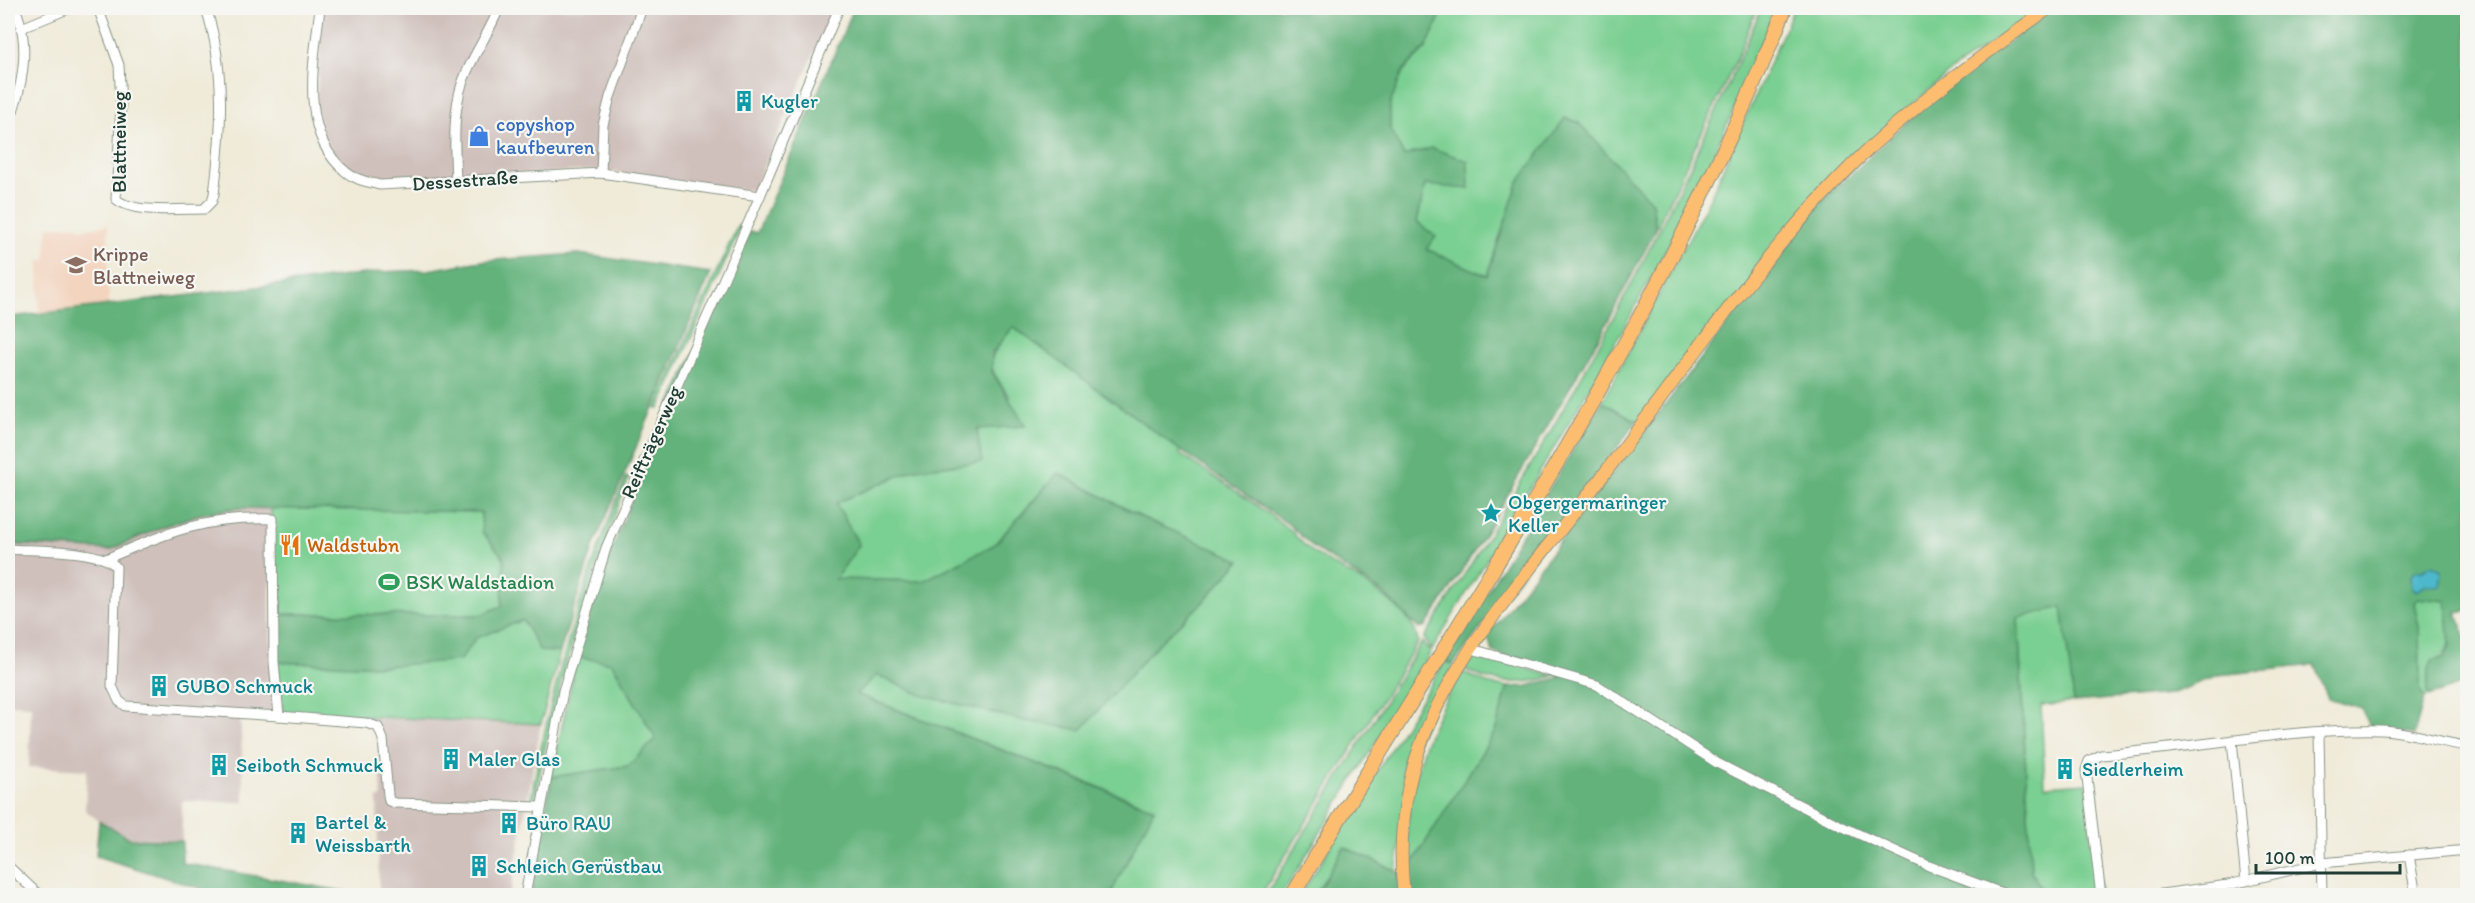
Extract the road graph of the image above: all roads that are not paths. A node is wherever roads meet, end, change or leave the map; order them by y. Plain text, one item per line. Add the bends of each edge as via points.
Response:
1 (15, 8) edge
2 (70, 8) edge
3 (98, 8) edge
4 (206, 8) edge
5 (320, 8) edge
6 (499, 8) edge
7 (642, 8) edge
8 (839, 8) edge
9 (1785, 8) edge
10 (2049, 8) edge
11 (24, 27) junction
12 (8, 124) edge
13 (601, 173) junction
14 (456, 183) junction
15 (760, 196) junction
16 (8, 549) edge
17 (106, 559) junction
18 (1472, 649) junction
19 (279, 716) junction
20 (2319, 732) junction
21 (2232, 740) junction
22 (2468, 746) edge
23 (540, 807) junction
24 (2468, 850) edge
25 (2409, 855) junction
26 (2321, 863) junction
27 (8, 866) edge
28 (2246, 881) junction
29 (40, 896) edge
30 (525, 896) edge
31 (1292, 896) edge
32 (1404, 896) edge
33 (2010, 896) edge
34 (2101, 896) edge
35 (2147, 896) edge
36 (2322, 896) edge
37 (2416, 896) edge

1 - 11 street
2 - 11 street
3 - 4 street, Blattneiweg via 119,65 116,199 124,206 138,208 204,209 213,201 222,90 218,53
5 - 14 street, Dessestraße via 313,105 319,134 332,157 347,173 380,185
6 - 14 street via 471,62 458,100
7 - 13 street via 603,125
8 - 15 street, Reifträgerweg
9 - 31 highway via 1733,134 1599,391
10 - 18 main road via 1914,109 1814,206 1727,313
11 - 12 street via 24,58
13 - 14 street, Dessestraße
13 - 15 street, Dessestraße
15 - 23 street, Reifträgerweg via 606,548 563,691
16 - 17 street
17 - 19 street via 116,567 112,686 119,701 132,709
17 - 19 street via 166,532 198,523 234,518 273,519 274,662
18 - 32 main road via 1442,697 1420,745 1409,784 1401,849
18 - 33 street via 1597,685 1717,763 1864,837
19 - 23 street via 378,727 383,739 389,801 394,803
20 - 21 street
20 - 22 street via 2385,730
20 - 26 street
21 - 28 street
21 - 34 street via 2101,755 2089,761 2086,770
23 - 30 street, Reifträgerweg
24 - 25 street
25 - 26 street
25 - 37 street
26 - 28 street
26 - 36 street
27 - 29 street
28 - 35 street

